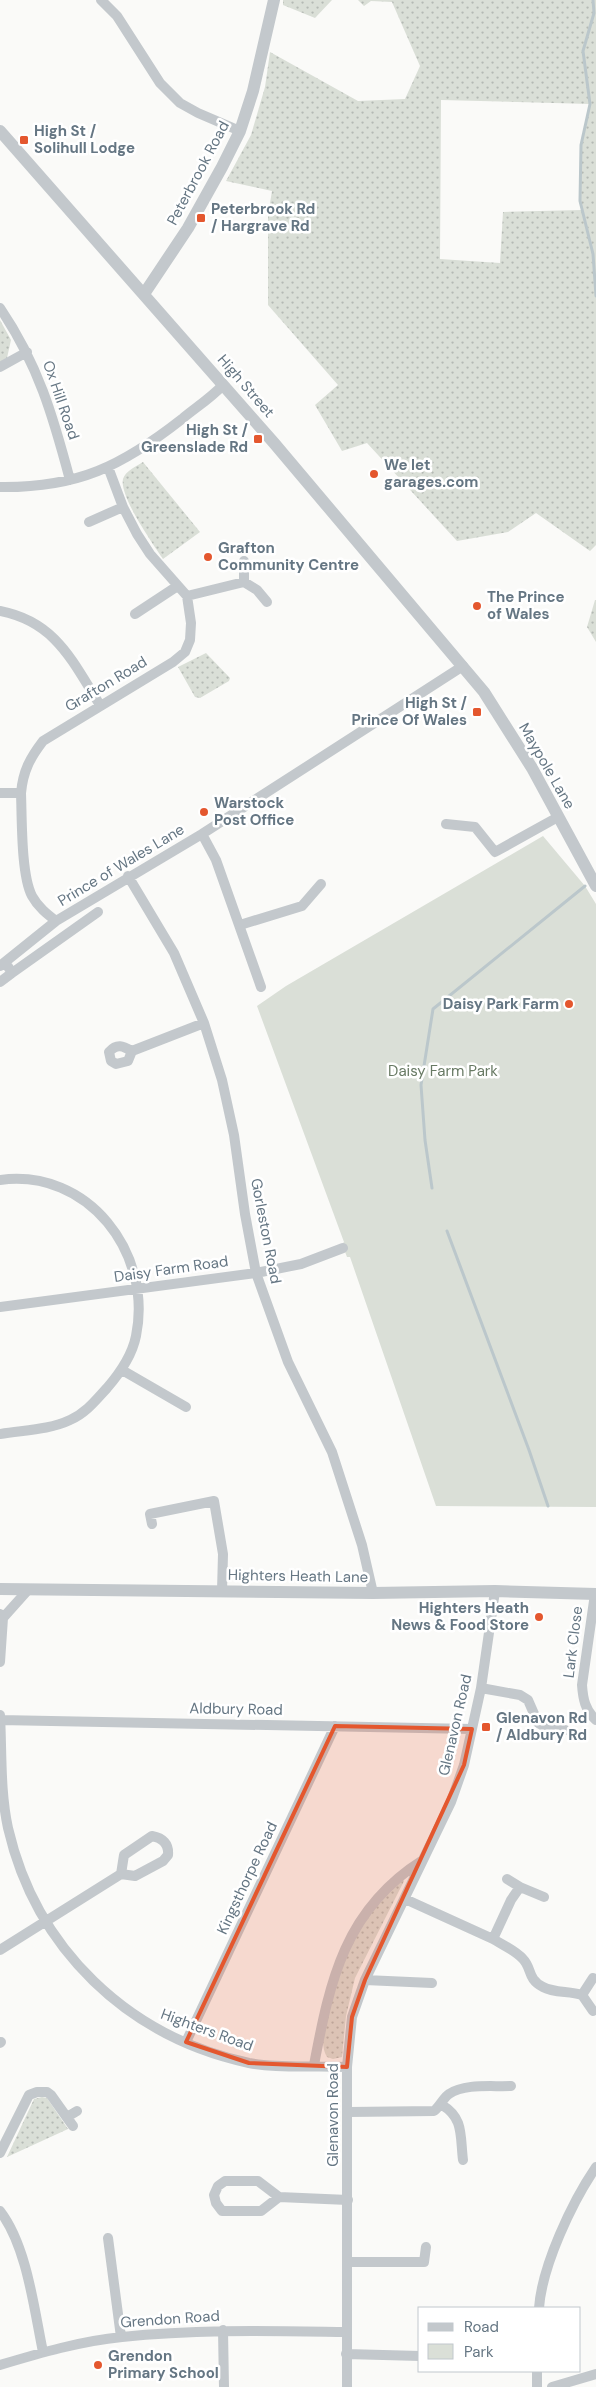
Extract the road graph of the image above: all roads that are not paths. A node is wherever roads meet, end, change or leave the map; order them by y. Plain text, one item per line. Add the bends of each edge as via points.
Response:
1 (101, 0) edge
2 (274, 0) edge
3 (0, 131) edge
4 (240, 131) junction
5 (144, 294) junction
6 (0, 308) edge
7 (27, 352) junction
8 (0, 366) edge
9 (223, 385) junction
10 (108, 468) junction
11 (70, 480) junction
12 (0, 487) edge
13 (123, 507) junction
14 (90, 522) dead end
15 (244, 561) dead end
16 (244, 582) junction
17 (176, 586) junction
18 (187, 596) junction
19 (267, 602) dead end
20 (0, 612) edge
21 (135, 614) dead end
22 (463, 666) junction
23 (100, 705) junction
24 (0, 793) edge
25 (21, 793) junction
26 (558, 817) junction
27 (446, 824) dead end
28 (202, 834) junction
29 (128, 876) junction
30 (320, 884) dead end
31 (596, 886) edge
32 (98, 912) dead end
33 (56, 921) junction
34 (240, 925) junction
35 (2, 964) edge
36 (12, 973) junction
37 (0, 982) edge
38 (261, 987) dead end
39 (204, 1024) junction
40 (132, 1051) dead end
41 (0, 1180) edge
42 (343, 1248) dead end
43 (256, 1273) junction
44 (137, 1289) junction
45 (0, 1307) edge
46 (122, 1370) junction
47 (186, 1408) dead end
48 (0, 1434) edge
49 (152, 1524) dead end
50 (0, 1590) edge
51 (28, 1590) junction
52 (222, 1591) junction
53 (495, 1591) junction
54 (373, 1593) junction
55 (595, 1594) edge
56 (1, 1616) edge
57 (0, 1662) edge
58 (480, 1688) junction
59 (0, 1715) edge
60 (0, 1720) edge
61 (596, 1720) edge
62 (335, 1726) junction
63 (472, 1729) junction
64 (565, 1730) dead end
65 (424, 1860) junction
66 (121, 1874) junction
67 (507, 1879) dead end
68 (520, 1887) junction
69 (544, 1898) dead end
70 (404, 1899) junction
71 (45, 1921) junction
72 (493, 1939) junction
73 (0, 1950) edge
74 (593, 1978) dead end
75 (365, 1980) junction
76 (432, 1984) dead end
77 (582, 1995) junction
78 (592, 2011) dead end
79 (186, 2042) junction
80 (314, 2065) junction
81 (347, 2067) junction
82 (511, 2086) dead end
83 (442, 2104) junction
84 (77, 2110) dead end
85 (349, 2112) junction
86 (67, 2117) junction
87 (73, 2126) dead end
88 (0, 2153) edge
89 (463, 2160) dead end
90 (596, 2167) edge
91 (278, 2197) junction
92 (348, 2200) junction
93 (0, 2212) edge
94 (108, 2238) dead end
95 (426, 2247) dead end
96 (348, 2262) junction
97 (539, 2307) edge
98 (223, 2330) junction
99 (346, 2332) junction
100 (121, 2337) junction
101 (43, 2352) junction
102 (346, 2354) junction
103 (418, 2356) edge
104 (0, 2365) edge
105 (537, 2372) edge
106 (596, 2374) edge
107 (224, 2387) edge
108 (347, 2387) edge
109 (537, 2387) edge
110 (552, 2387) edge

1 - 4 street via 117,16 160,83 180,103
2 - 4 street, Peterbrook Road via 256,82
3 - 5 street, High Street
4 - 5 street, Peterbrook Road via 188,228
5 - 9 street, High Street
6 - 7 street, Ox Hill Road
7 - 8 street
7 - 11 street, Ox Hill Road via 43,386
9 - 10 street via 146,447
9 - 22 street, High Street
10 - 11 street
10 - 13 street
11 - 12 street via 32,487
13 - 14 street
13 - 17 street via 150,554
15 - 16 street
16 - 18 street
16 - 19 street
17 - 18 street
17 - 21 street
18 - 23 street, Grafton Road via 192,632 185,652
20 - 23 street via 18,615 47,630 62,645
22 - 26 street, Maypole Lane via 494,707
22 - 28 street, Prince of Wales Lane
23 - 25 street, Grafton Road via 43,741 29,758
24 - 25 street
25 - 33 street, Grafton Road via 27,881 42,910
26 - 27 street via 495,852 475,827
26 - 31 street, Maypole Lane
28 - 29 street, Prince of Wales Lane
28 - 34 street via 216,860
29 - 33 street, Prince of Wales Lane
29 - 39 street, Gorleston Road via 174,953
30 - 34 street via 302,906
32 - 36 street
33 - 35 street, Prince of Wales Lane
34 - 38 street
35 - 36 street
36 - 37 street
39 - 40 street
39 - 43 street, Gorleston Road via 222,1080 234,1135
41 - 44 street via 38,1180 66,1190 101,1215 117,1232 129,1255
42 - 43 street, Daisy Farm Road via 301,1264
43 - 44 street, Daisy Farm Road
43 - 54 street, Gorleston Road via 288,1362 332,1452 362,1545
44 - 45 street, Daisy Farm Road
44 - 46 street via 136,1338
46 - 47 street
46 - 48 street via 92,1405 71,1420 50,1427
49 - 52 street via 150,1514 214,1501 224,1554
50 - 51 street, Highters Heath Lane
51 - 52 street, Highters Heath Lane
51 - 56 street
52 - 54 street, Highters Heath Lane
53 - 54 street, Highters Heath Lane
53 - 55 street, Highters Heath Lane
53 - 58 street, Glenavon Road
55 - 61 street, Lark Close via 582,1685 586,1707
56 - 57 street
58 - 63 street, Glenavon Road
58 - 64 street via 520,1695 528,1700 538,1723 547,1728
59 - 60 street, Highters Road
60 - 62 street, Aldbury Road
60 - 71 street, Highters Road via 2,1798 7,1827 16,1860
62 - 63 street, Aldbury Road
62 - 79 street, Kingsthorpe Road
63 - 65 street, Glenavon Road via 464,1766 451,1802
65 - 70 street, Glenavon Road
65 - 80 street, Glenavon Road via 391,1882 354,1928 325,2007
66 - 66 street via 124,1855 142,1842 152,1836 166,1844 168,1855 163,1860 135,1876
66 - 71 street
67 - 68 street
68 - 69 street
68 - 72 street
70 - 72 street
70 - 75 street, Glenavon Road
71 - 73 street
71 - 79 street, Highters Road via 84,1973 112,1999 148,2025
72 - 77 street via 525,1961 531,1977 544,1988
74 - 77 street
75 - 76 street
75 - 81 street, Glenavon Road via 352,2017
77 - 78 street
79 - 80 street, Highters Road via 249,2063 291,2067
80 - 81 street, Highters Road
81 - 85 street, Glenavon Road
82 - 83 street via 462,2089 448,2094
83 - 85 street via 434,2111
83 - 89 street via 454,2112 459,2125
84 - 86 street
85 - 92 street, Glenavon Road
86 - 87 street
86 - 88 street via 47,2092 29,2095
90 - 97 street via 584,2184 551,2258
91 - 91 street via 261,2211 222,2211 214,2195 225,2181 258,2182
91 - 92 street
92 - 96 street, Glenavon Road
93 - 101 street via 20,2250
94 - 100 street
95 - 96 street via 424,2262
96 - 99 street, Glenavon Road
98 - 99 street, Grendon Road
98 - 100 street, Grendon Road
98 - 107 street
99 - 102 street, Glenavon Road
100 - 101 street, Grendon Road
101 - 104 street, Grendon Road
102 - 103 street
102 - 108 street, Glenavon Road
105 - 109 street
106 - 110 street

